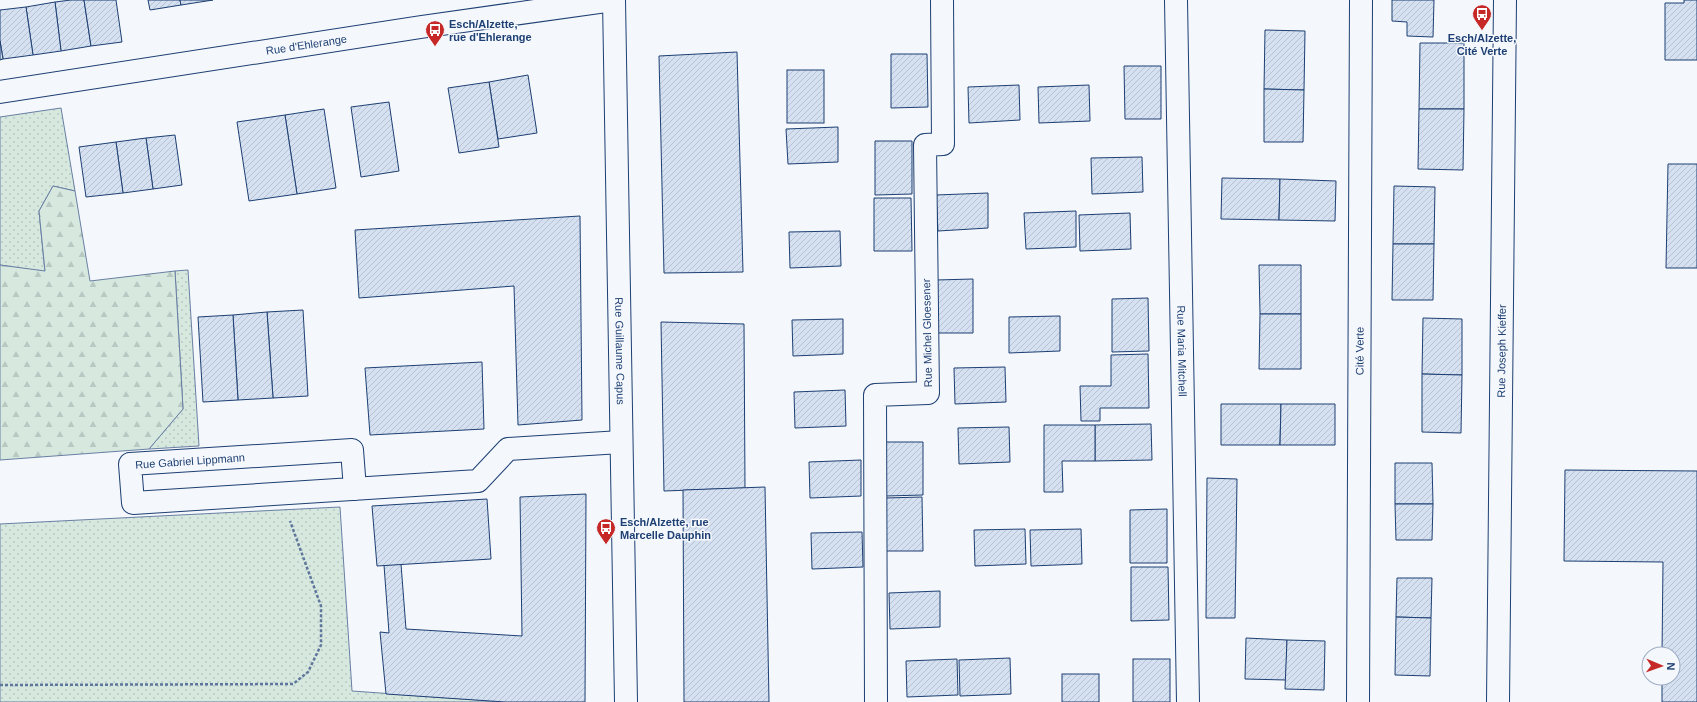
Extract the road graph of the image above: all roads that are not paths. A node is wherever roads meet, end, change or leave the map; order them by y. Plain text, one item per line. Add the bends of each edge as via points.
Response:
1 (614, 0) edge
2 (942, 0) edge
3 (1176, 0) edge
4 (1361, 0) edge
5 (1505, 0) edge
6 (0, 92) edge
7 (622, 442) junction
8 (355, 489) junction
9 (626, 702) edge
10 (876, 702) edge
11 (1188, 702) edge
12 (1358, 702) edge
13 (1498, 702) edge

1 - 6 street, Rue d'Ehlerange via 421,26
1 - 7 street, Rue Guillaume Capus
2 - 10 street, Rue Michel Gloesener via 943,144 925,145 928,393 875,394
3 - 11 street, Rue Maria Mitchell
4 - 12 street, Cité Verte
5 - 13 street, Rue Joseph Kieffer
7 - 8 street, Rue Gabriel Lippmann via 508,449 478,481
7 - 9 street, Rue Guillaume Capus
8 - 8 street, Rue Gabriel Lippmann via 352,450 130,464 133,503

